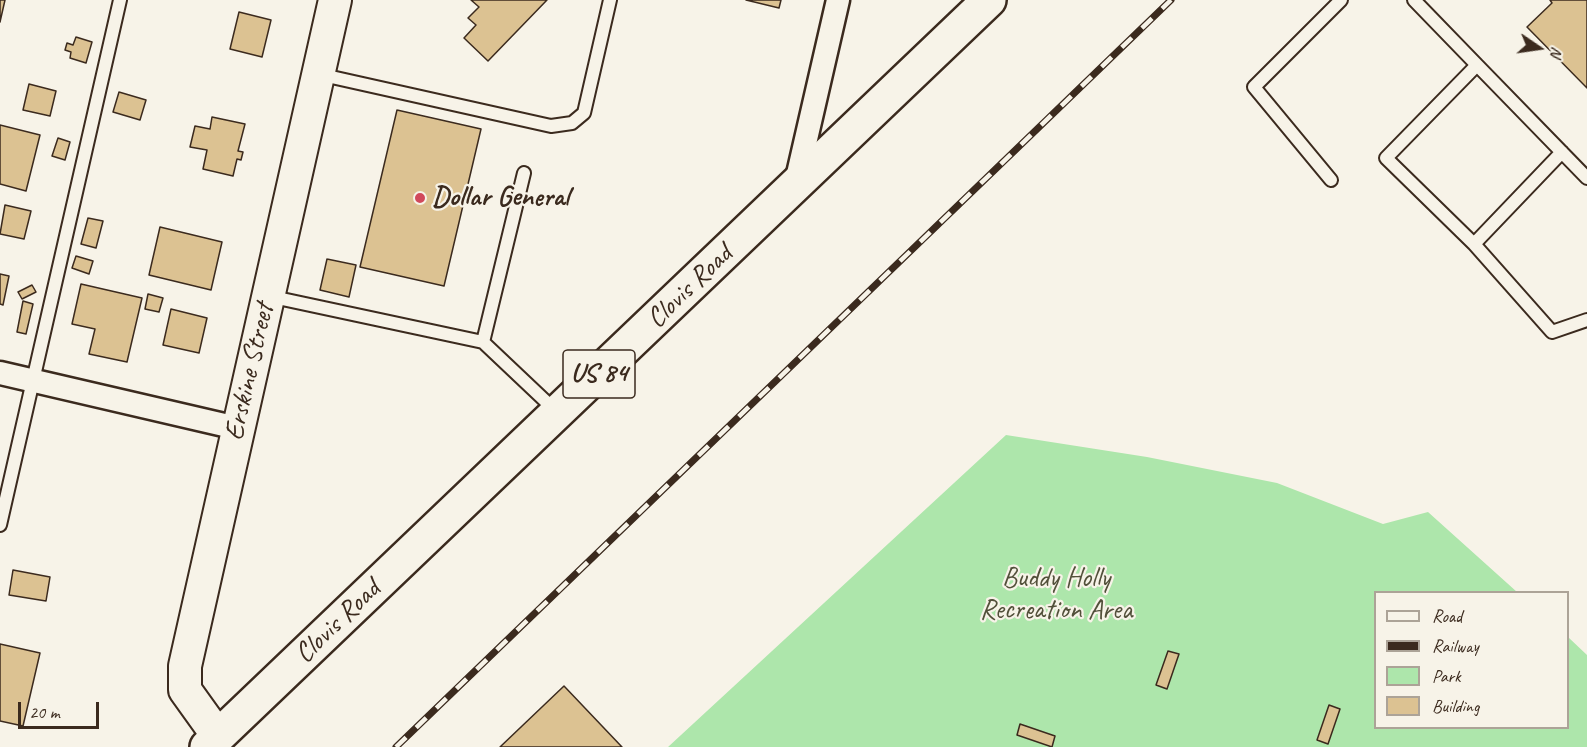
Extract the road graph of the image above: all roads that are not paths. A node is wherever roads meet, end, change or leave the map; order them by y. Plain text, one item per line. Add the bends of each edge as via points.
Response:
1 (120, 0) edge
2 (335, 0) edge
3 (610, 0) edge
4 (838, 0) edge
5 (989, 0) edge
6 (1341, 0) edge
7 (1414, 0) edge
8 (1478, 65) junction
9 (318, 74) junction
10 (1562, 152) junction
11 (524, 173) dead end
12 (1587, 178) edge
13 (1331, 180) dead end
14 (794, 188) junction
15 (1474, 244) junction
16 (268, 296) junction
17 (1587, 320) edge
18 (483, 342) junction
19 (0, 374) edge
20 (31, 381) junction
21 (558, 413) junction
22 (237, 428) junction
23 (0, 525) edge
24 (212, 741) edge

1 - 20 lane
2 - 9 street, Erskine Street
3 - 9 lane via 584,113 572,123 551,126
4 - 14 street
5 - 14 highway, Clovis Road / US 84
6 - 13 lane via 1254,87
7 - 8 lane
8 - 10 lane
8 - 15 lane via 1386,158
9 - 16 street, Erskine Street
10 - 12 lane
10 - 15 lane
11 - 18 lane
14 - 21 highway, Clovis Road / US 84
15 - 17 lane via 1552,332
16 - 18 lane
16 - 22 street, Erskine Street
18 - 21 lane
19 - 20 street
20 - 22 street
20 - 23 lane
21 - 24 highway, Clovis Road / US 84
22 - 24 street, Erskine Street via 183,678 185,690

